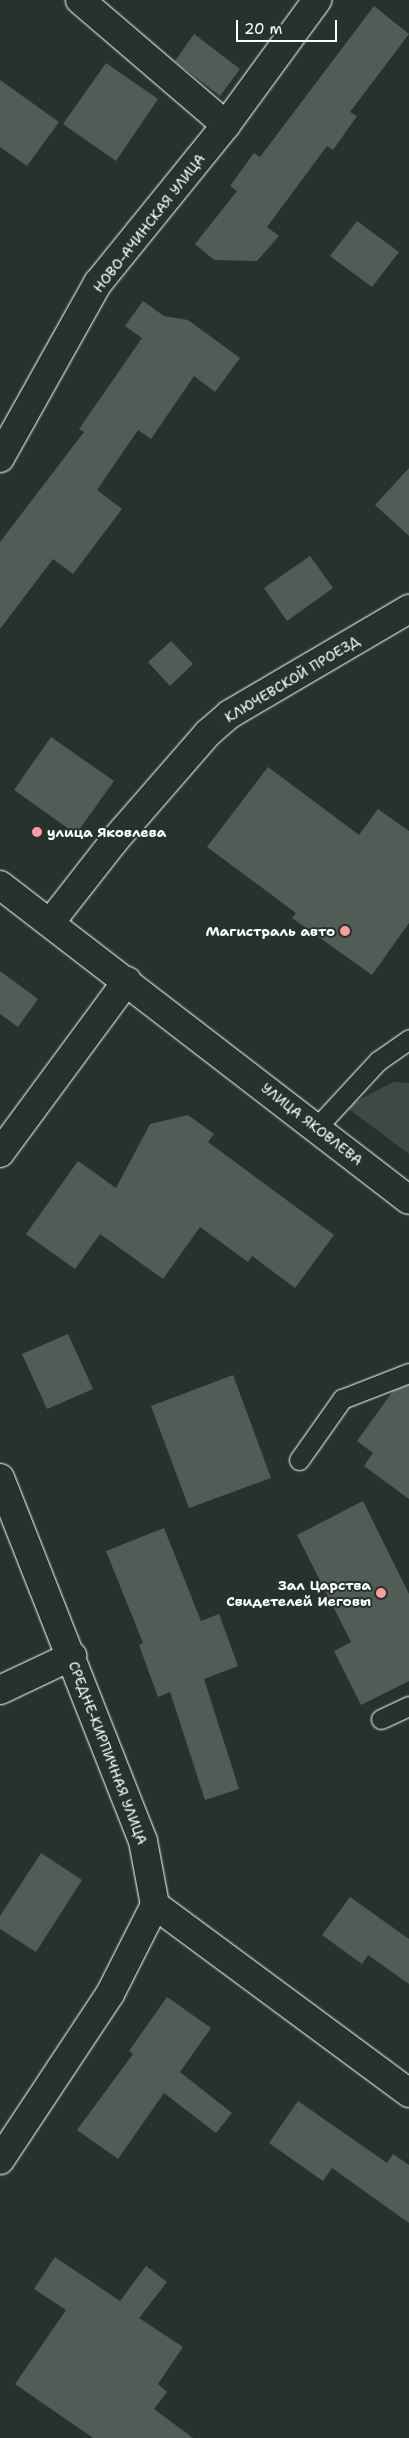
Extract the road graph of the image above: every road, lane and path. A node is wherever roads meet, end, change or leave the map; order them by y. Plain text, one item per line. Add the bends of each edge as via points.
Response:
1 (80, 0) edge
2 (317, 0) edge
3 (226, 125) junction
4 (0, 458) edge
5 (409, 609) edge
6 (0, 885) edge
7 (50, 923) junction
8 (127, 981) junction
9 (409, 1039) edge
10 (317, 1126) junction
11 (0, 1153) edge
12 (409, 1200) edge
13 (409, 1373) edge
14 (299, 1460) dead end
15 (0, 1478) edge
16 (72, 1656) junction
17 (0, 1690) edge
18 (409, 1706) edge
19 (381, 1719) dead end
20 (156, 1905) junction
21 (409, 2093) edge
22 (0, 2160) edge

1 - 3 street
2 - 3 street, НОВО-АЧИНСКАЯ УЛИЦА
3 - 4 street, НОВО-АЧИНСКАЯ УЛИЦА via 98,283
5 - 7 street, КЛЮЧЕВСКОЙ ПРОЕЗД via 230,714 208,733 114,840
6 - 7 street, УЛИЦА ЯКОВЛЕВА
7 - 8 street, УЛИЦА ЯКОВЛЕВА
8 - 10 street, УЛИЦА ЯКОВЛЕВА
8 - 11 street
9 - 10 lane via 378,1061
10 - 12 street, УЛИЦА ЯКОВЛЕВА
13 - 14 lane via 342,1399
15 - 16 street, СРЕДНЕ-КИРПИЧНАЯ УЛИЦА
16 - 17 street
16 - 20 street, СРЕДНЕ-КИРПИЧНАЯ УЛИЦА via 143,1841
18 - 19 lane
20 - 21 street
20 - 22 street via 110,1994

